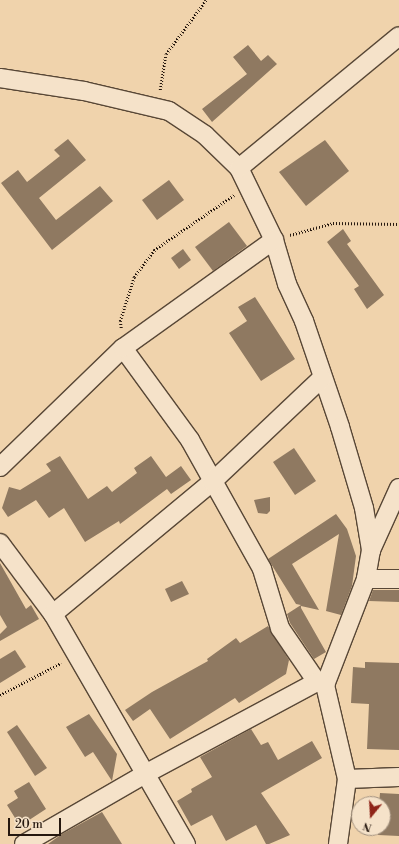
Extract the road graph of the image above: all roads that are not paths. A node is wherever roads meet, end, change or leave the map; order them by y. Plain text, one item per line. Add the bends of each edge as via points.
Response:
1 (399, 36) edge
2 (0, 78) edge
3 (239, 168) junction
4 (274, 240) junction
5 (123, 348) junction
6 (322, 378) junction
7 (0, 467) edge
8 (212, 482) junction
9 (399, 488) edge
10 (0, 543) edge
11 (371, 550) junction
12 (366, 579) junction
13 (399, 579) edge
14 (53, 614) junction
15 (321, 684) junction
16 (147, 773) junction
17 (399, 777) edge
18 (347, 779) junction
19 (24, 844) edge
20 (186, 844) edge
21 (338, 844) edge

1 - 3 street
2 - 3 street via 84,91 169,111 205,135
3 - 4 street
4 - 5 street
4 - 6 street via 287,284 304,321
5 - 7 street
5 - 8 street via 168,407
6 - 8 street
6 - 11 street via 340,427 364,508
8 - 14 street
8 - 15 street via 262,569 280,628
9 - 11 street
10 - 14 street
11 - 12 street
12 - 13 street
12 - 15 street
14 - 16 street
15 - 16 street
15 - 18 street
16 - 19 street
16 - 20 street
17 - 18 street
18 - 21 street

